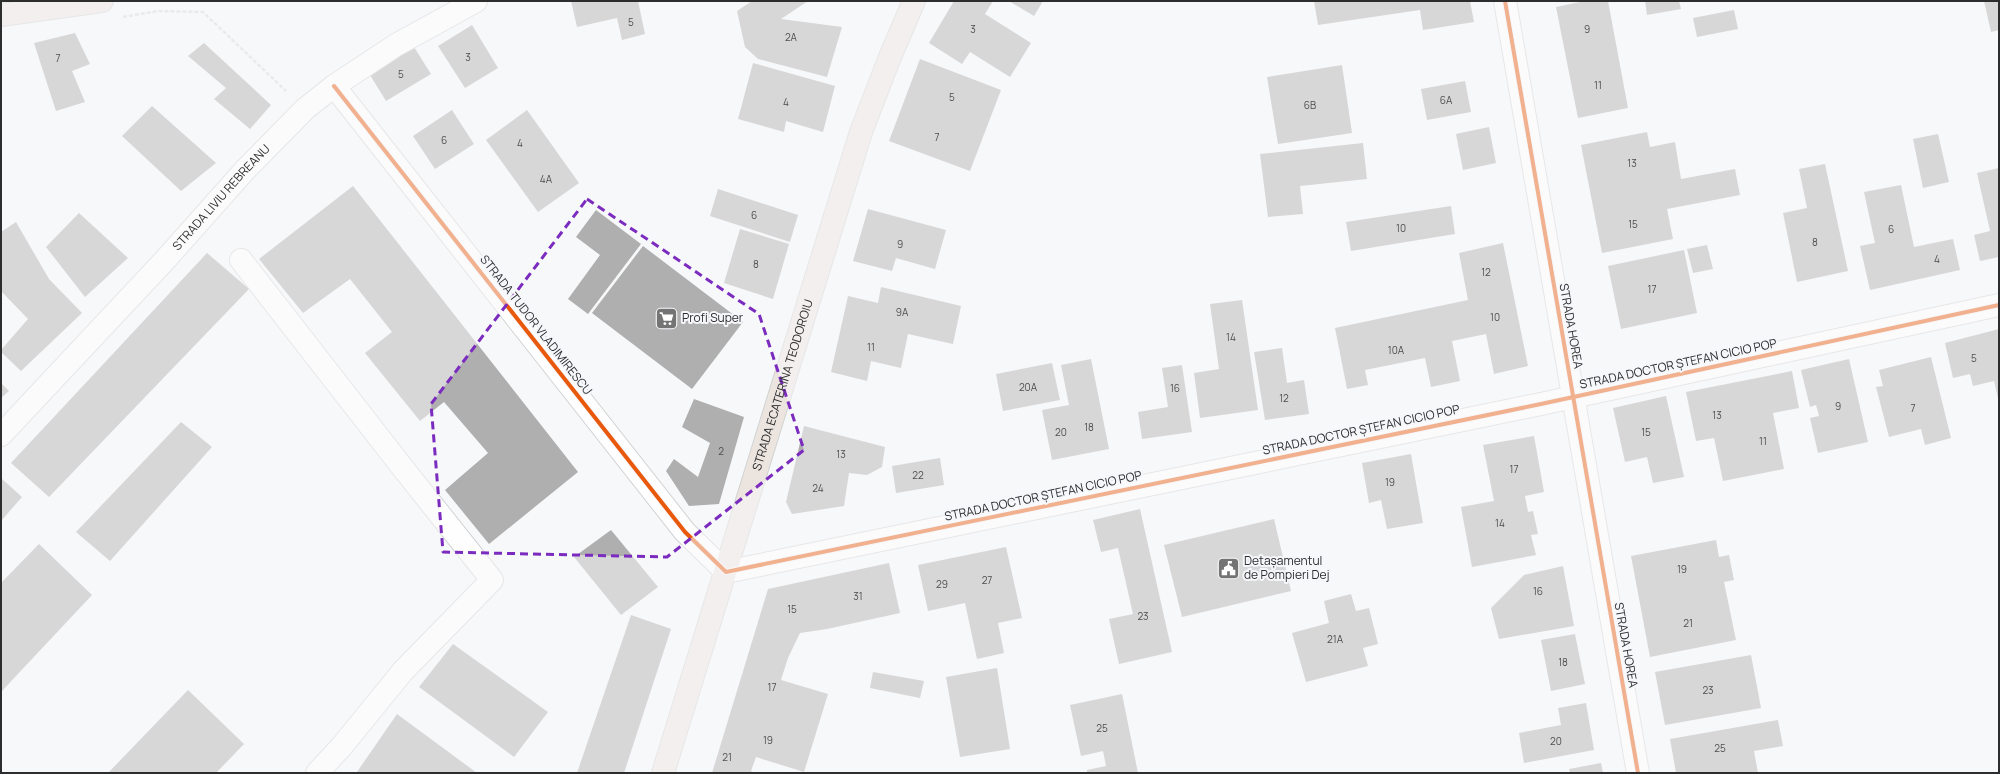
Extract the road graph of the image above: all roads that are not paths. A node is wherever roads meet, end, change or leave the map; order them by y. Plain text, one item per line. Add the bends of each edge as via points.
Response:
1 (102, 1) edge
2 (476, 1) edge
3 (914, 1) edge
4 (1505, 1) edge
5 (1, 15) edge
6 (334, 86) junction
7 (241, 260) dead end
8 (1999, 305) edge
9 (1573, 397) junction
10 (1, 435) edge
11 (726, 572) junction
12 (317, 773) edge
13 (664, 773) edge
14 (1638, 773) edge

1 - 5 main road
2 - 6 street, STRADA LIVIU REBREANU via 396,45
3 - 11 main road, STRADA ECATERINA TEODOROIU via 861,132
4 - 9 street, STRADA HOREA
6 - 10 street, STRADA LIVIU REBREANU via 305,109 245,170 165,260
6 - 11 street, STRADA TUDOR VLADIMIRESCU via 685,532
7 - 12 street via 492,580 403,671
8 - 9 street, STRADA DOCTOR ȘTEFAN CICIO POP
9 - 11 street, STRADA DOCTOR ȘTEFAN CICIO POP
9 - 14 street, STRADA HOREA
11 - 13 main road, STRADA ECATERINA TEODOROIU

